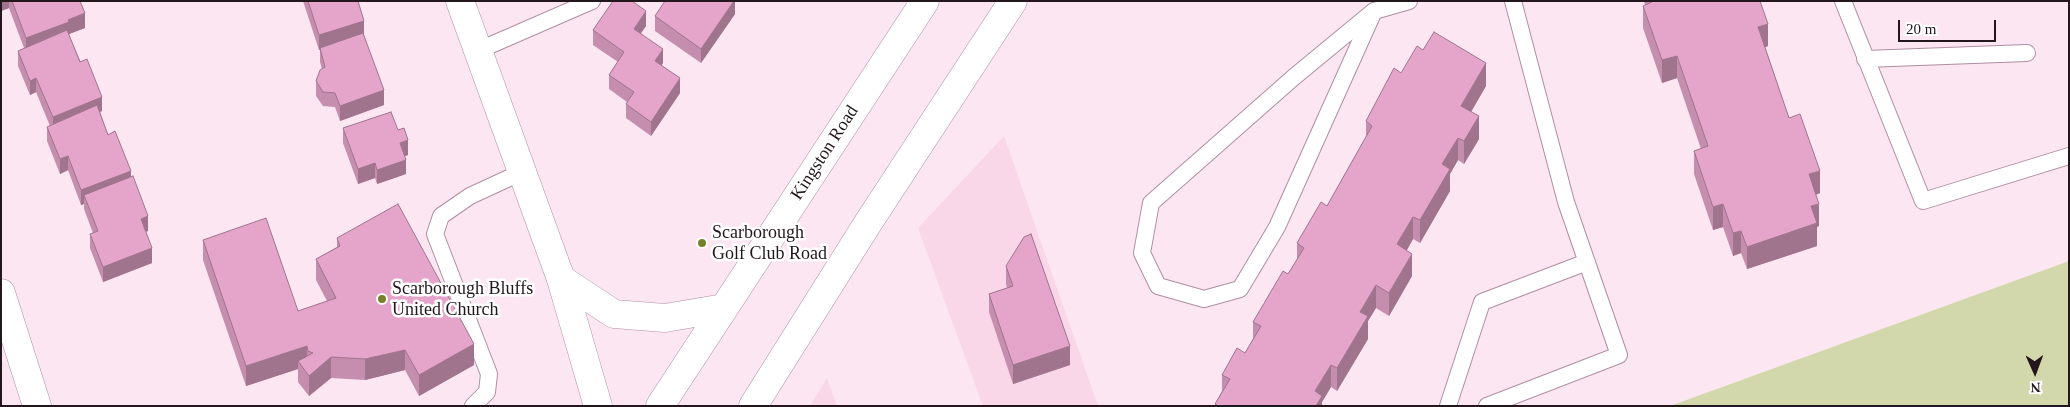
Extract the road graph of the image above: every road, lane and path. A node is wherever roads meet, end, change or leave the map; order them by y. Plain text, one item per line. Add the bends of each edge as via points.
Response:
1 (460, 1) edge
2 (592, 1) edge
3 (925, 1) edge
4 (1013, 1) edge
5 (1408, 1) edge
6 (1514, 1) edge
7 (1843, 1) edge
8 (1374, 11) junction
9 (477, 51) junction
10 (2027, 53) dead end
11 (1865, 59) junction
12 (2069, 156) edge
13 (522, 172) junction
14 (1587, 262) junction
15 (561, 279) junction
16 (1, 293) edge
17 (724, 308) junction
18 (37, 406) edge
19 (473, 406) edge
20 (598, 406) edge
21 (660, 406) edge
22 (753, 406) edge
23 (1448, 406) edge
24 (1487, 406) edge

1 - 9 main road
2 - 9 lane
3 - 17 main road, Kingston Road
4 - 22 main road
5 - 8 lane
6 - 14 lane via 1566,202
7 - 11 lane
8 - 8 lane via 1151,203 1142,253 1158,286 1204,299 1240,289 1277,228
9 - 13 main road
10 - 11 lane
11 - 12 lane via 1923,200
13 - 15 main road
13 - 19 lane via 470,196 441,216 435,234 489,374 486,392
14 - 23 lane via 1482,302
14 - 24 lane via 1619,355
15 - 17 main road via 614,314 665,318
15 - 20 main road
16 - 18 main road
17 - 21 main road, Kingston Road

